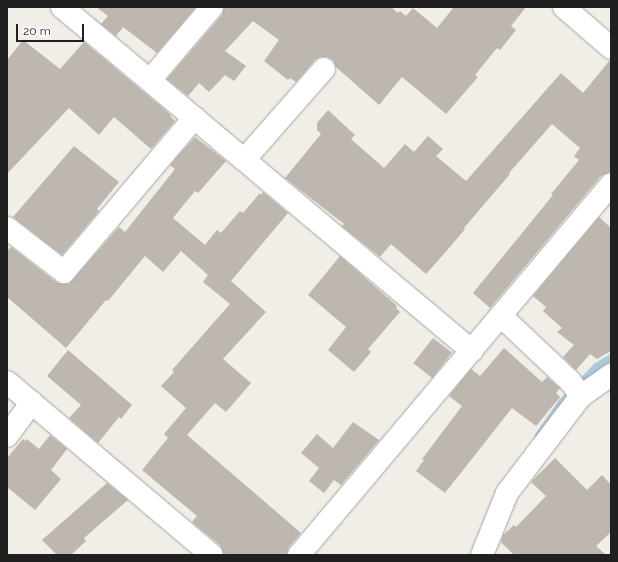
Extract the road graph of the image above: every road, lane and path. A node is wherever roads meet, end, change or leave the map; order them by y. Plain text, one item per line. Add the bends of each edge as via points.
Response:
1 (62, 7) edge
2 (564, 7) edge
3 (209, 8) edge
4 (611, 48) edge
5 (324, 69) dead end
6 (150, 80) junction
7 (194, 118) junction
8 (244, 160) junction
9 (611, 184) edge
10 (7, 228) edge
11 (501, 316) junction
12 (472, 351) junction
13 (611, 375) edge
14 (7, 382) edge
15 (576, 388) junction
16 (32, 402) junction
17 (7, 436) edge
18 (212, 555) edge
19 (300, 555) edge
20 (482, 555) edge

1 - 6 street
2 - 4 street
3 - 6 street
5 - 8 street
6 - 7 street
7 - 8 street
7 - 10 street via 64,272
8 - 12 street
9 - 11 street
11 - 12 street
11 - 15 street
12 - 19 street
13 - 15 street
14 - 16 street
15 - 20 street via 507,493
16 - 17 street
16 - 18 street

